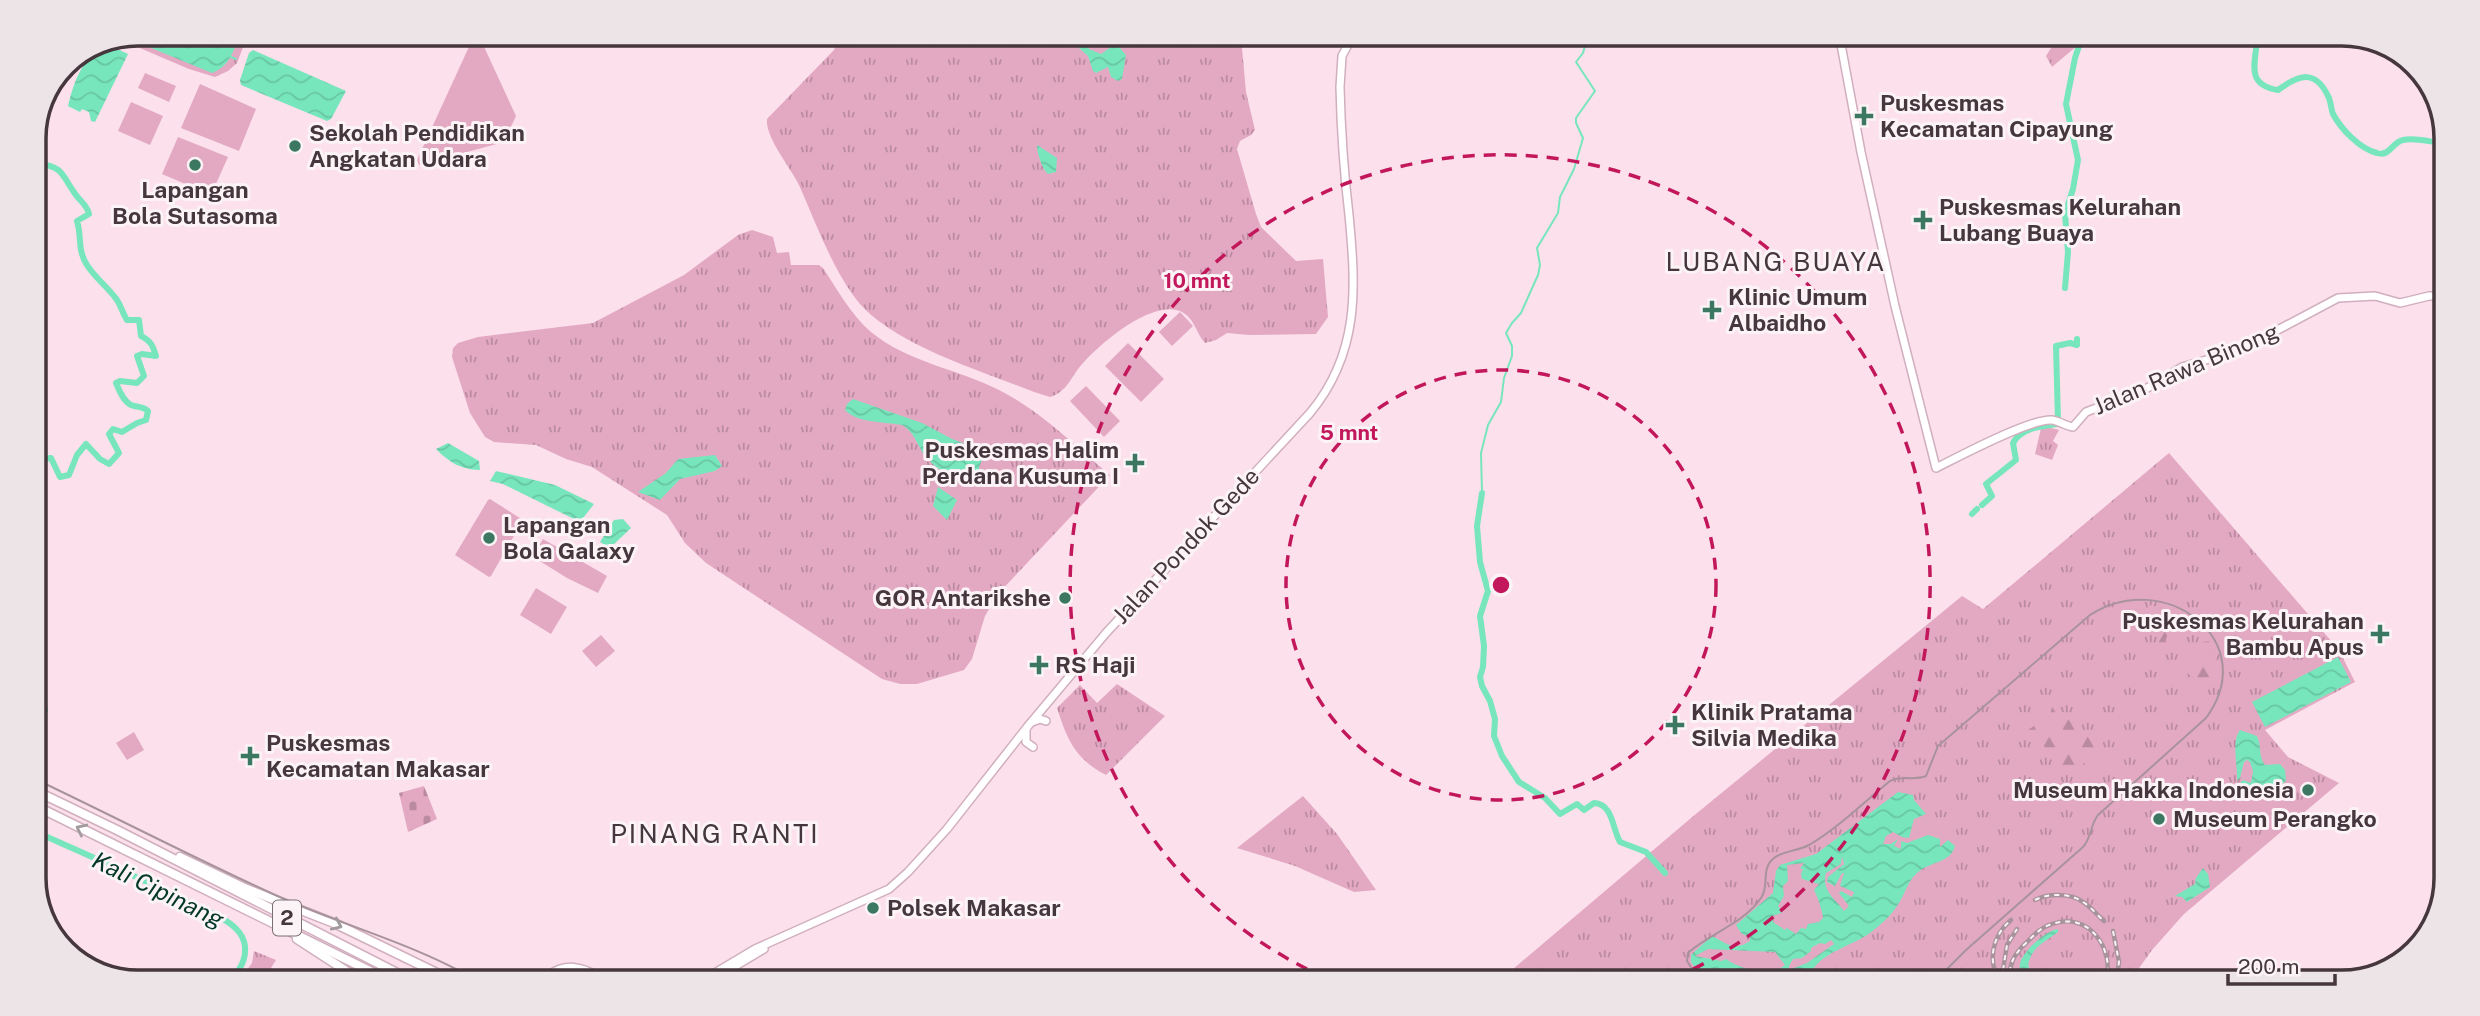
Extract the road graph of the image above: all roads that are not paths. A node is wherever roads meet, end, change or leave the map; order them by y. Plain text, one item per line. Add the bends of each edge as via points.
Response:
1 (1348, 45) edge
2 (1841, 45) edge
3 (2434, 296) edge
4 (1046, 721) dead end
5 (1028, 725) junction
6 (1033, 747) dead end
7 (46, 796) edge
8 (46, 811) edge
9 (117, 830) junction
10 (274, 923) junction
11 (783, 937) junction
12 (739, 965) junction
13 (345, 970) edge
14 (368, 970) edge
15 (392, 970) edge
16 (431, 970) edge
17 (559, 970) edge
18 (585, 970) edge
19 (720, 970) edge
20 (730, 970) edge
21 (732, 970) edge

1 - 5 main road, Jalan Pondok Gede via 1342,56 1340,87 1354,289 1349,337 1336,374 1310,413 1106,633
2 - 3 main road, Jalan Rawa Binong via 1895,306 1936,468 2032,424 2049,420 2073,427 2086,412 2144,390 2182,367 2240,350 2338,298 2375,296 2400,303
4 - 5 main road via 1038,719
5 - 6 main road via 1025,739
5 - 11 main road, Jalan Pondok Gede via 947,829 889,889
7 - 9 highway, 2
10 -> 8 highway, 2
9 - 15 highway, 2
9 -> 16 highway via 334,923
10 - 13 highway
10 - 14 highway, 2
11 - 12 main road, Jalan Pondok Gede
11 - 19 main road, Jalan Pondok Gede
12 - 20 main road, Jalan Pondok Gede
12 - 21 main road, Jalan Pondok Gede
17 - 18 highway

